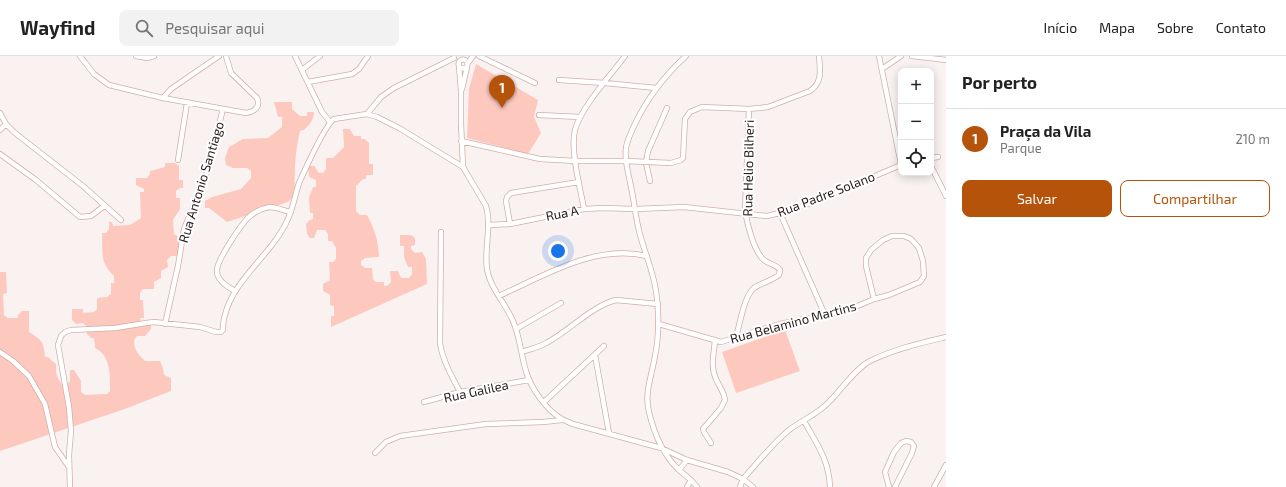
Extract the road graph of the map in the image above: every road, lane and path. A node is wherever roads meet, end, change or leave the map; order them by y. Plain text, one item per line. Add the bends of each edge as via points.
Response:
1 (80, 56) edge
2 (136, 56) edge
3 (154, 56) edge
4 (218, 56) edge
5 (226, 56) edge
6 (295, 56) edge
7 (320, 56) edge
8 (368, 56) edge
9 (473, 56) edge
10 (479, 56) edge
11 (625, 56) edge
12 (686, 56) edge
13 (819, 56) edge
14 (879, 56) edge
15 (901, 56) edge
16 (912, 56) edge
17 (453, 57) edge
18 (465, 60) edge
19 (946, 60) edge
20 (459, 65) junction
21 (882, 69) junction
22 (302, 70) junction
23 (559, 80) dead end
24 (308, 82) junction
25 (605, 83) junction
26 (535, 84) dead end
27 (656, 88) junction
28 (461, 91) junction
29 (163, 98) junction
30 (187, 103) junction
31 (667, 108) dead end
32 (223, 109) junction
33 (749, 109) junction
34 (0, 113) edge
35 (367, 114) junction
36 (539, 115) dead end
37 (580, 117) junction
38 (330, 122) junction
39 (6, 124) junction
40 (0, 130) edge
41 (462, 141) junction
42 (898, 149) edge
43 (0, 154) edge
44 (938, 156) dead end
45 (934, 157) edge
46 (178, 160) dead end
47 (576, 161) junction
48 (626, 161) junction
49 (646, 163) junction
50 (898, 165) edge
51 (463, 167) junction
52 (934, 172) edge
53 (650, 181) dead end
54 (579, 182) junction
55 (946, 196) edge
56 (104, 206) junction
57 (584, 209) junction
58 (636, 209) junction
59 (291, 212) junction
60 (780, 213) junction
61 (746, 214) junction
62 (121, 220) dead end
63 (510, 224) junction
64 (488, 225) junction
65 (441, 232) dead end
66 (647, 256) junction
67 (235, 291) junction
68 (499, 296) junction
69 (874, 299) junction
70 (561, 303) dead end
71 (658, 304) junction
72 (825, 315) junction
73 (165, 324) junction
74 (659, 324) junction
75 (516, 329) junction
76 (736, 337) junction
77 (946, 337) edge
78 (715, 340) junction
79 (604, 346) dead end
80 (0, 352) edge
81 (522, 352) junction
82 (595, 355) junction
83 (529, 380) junction
84 (460, 392) junction
85 (424, 402) dead end
86 (544, 402) junction
87 (562, 420) junction
88 (804, 421) junction
89 (608, 433) junction
90 (711, 443) dead end
91 (661, 448) junction
92 (375, 453) dead end
93 (687, 460) junction
94 (946, 465) edge
95 (69, 467) junction
96 (679, 470) junction
97 (743, 479) junction
98 (691, 480) junction
99 (70, 487) edge
100 (687, 487) edge
101 (697, 487) edge
102 (740, 487) edge
103 (753, 487) edge
104 (830, 487) edge
105 (889, 487) edge
106 (895, 487) edge
107 (934, 487) edge

1 - 29 street via 94,74 109,85
2 - 3 street
4 - 29 street via 171,89
5 - 32 street via 231,72 257,98 258,106 252,112 246,113
6 - 22 street
7 - 22 street
8 - 24 street via 352,74
9 - 18 street
10 - 26 street
11 - 25 street
12 - 27 street
13 - 33 street via 820,79 815,88 768,107
14 - 21 street
15 - 21 street
16 - 19 street
17 - 20 street
17 - 35 street via 394,88 381,97
18 - 20 street via 459,61
18 - 20 street via 462,68
18 - 28 street
20 - 28 street
21 - 42 street
22 - 24 street
23 - 25 street
24 - 38 street via 322,112
25 - 27 street
25 - 37 street
27 - 48 street via 630,135
28 - 41 street
29 - 30 street
30 - 32 street
30 - 46 street
31 - 49 street via 648,150
32 - 73 street, Rua Antonio Santiago via 207,172 184,229
33 - 49 street via 702,107 690,112 685,119 683,159 671,163
33 - 61 street, Rua Helio Bilheri
34 - 39 street
35 - 38 street via 338,118
35 - 51 street via 399,128
36 - 37 street
37 - 47 street via 573,143
38 - 59 street via 299,183
39 - 40 street
39 - 56 street
41 - 47 street via 540,159
41 - 51 street
43 - 56 street via 80,217 91,216
44 - 45 street
47 - 48 street
47 - 54 street
48 - 49 street
48 - 58 street
49 - 53 street
50 - 60 street, Rua Padre Solano
51 - 64 street via 486,206
52 - 55 street
54 - 57 street
54 - 63 street via 511,193 506,201
56 - 62 street
57 - 58 street, Rua A
57 - 63 street, Rua A
58 - 61 street, Rua Padre Solano via 684,207
58 - 66 street
59 - 67 street via 276,239
59 - 67 street via 271,207 255,212 234,236 220,260 217,272 220,280
60 - 61 street, Rua Padre Solano via 767,216
60 - 72 street
61 - 76 street, Rua Helio Bilheri via 758,252 765,261 778,266 780,270 779,275 748,294
63 - 64 street, Rua A
64 - 68 street via 487,269 491,283
65 - 84 street via 440,344 441,352
66 - 68 street via 616,253 574,262
66 - 71 street via 653,273
67 - 73 street via 225,314 221,332
68 - 75 street
69 - 69 street via 866,258 871,250 892,236 911,239 919,248 924,276 920,282
69 - 72 street, Rua Belamino Martins via 848,310
70 - 75 street
71 - 74 street
71 - 81 street via 612,301 549,342
72 - 76 street, Rua Belamino Martins via 780,324
73 - 95 street via 154,322 93,330 75,329 61,336 58,350 71,431
74 - 78 street, Rua Belamino Martins
74 - 91 street via 647,399 648,411
75 - 81 street
76 - 78 street, Rua Belamino Martins via 721,342
77 - 88 street via 886,354 868,362 848,380 829,403
78 - 90 street via 712,366 725,400 703,429
79 - 82 street
80 - 95 street via 29,376 45,404 55,447
81 - 83 street
82 - 86 street
82 - 89 street
83 - 84 street, Rua Galilea
83 - 86 street
84 - 85 street, Rua Galilea
86 - 87 street
87 - 89 street
87 - 92 street via 486,424 400,436 386,442
88 - 97 street via 774,444
88 - 104 street via 825,459 829,470
89 - 91 street
91 - 93 street
91 - 96 street
93 - 96 street
93 - 97 street
94 - 107 street
95 - 99 street
96 - 98 street
97 - 102 street
97 - 103 street
98 - 100 street
98 - 101 street
105 - 106 street via 885,472 894,452 901,443 911,442 914,446 912,453

